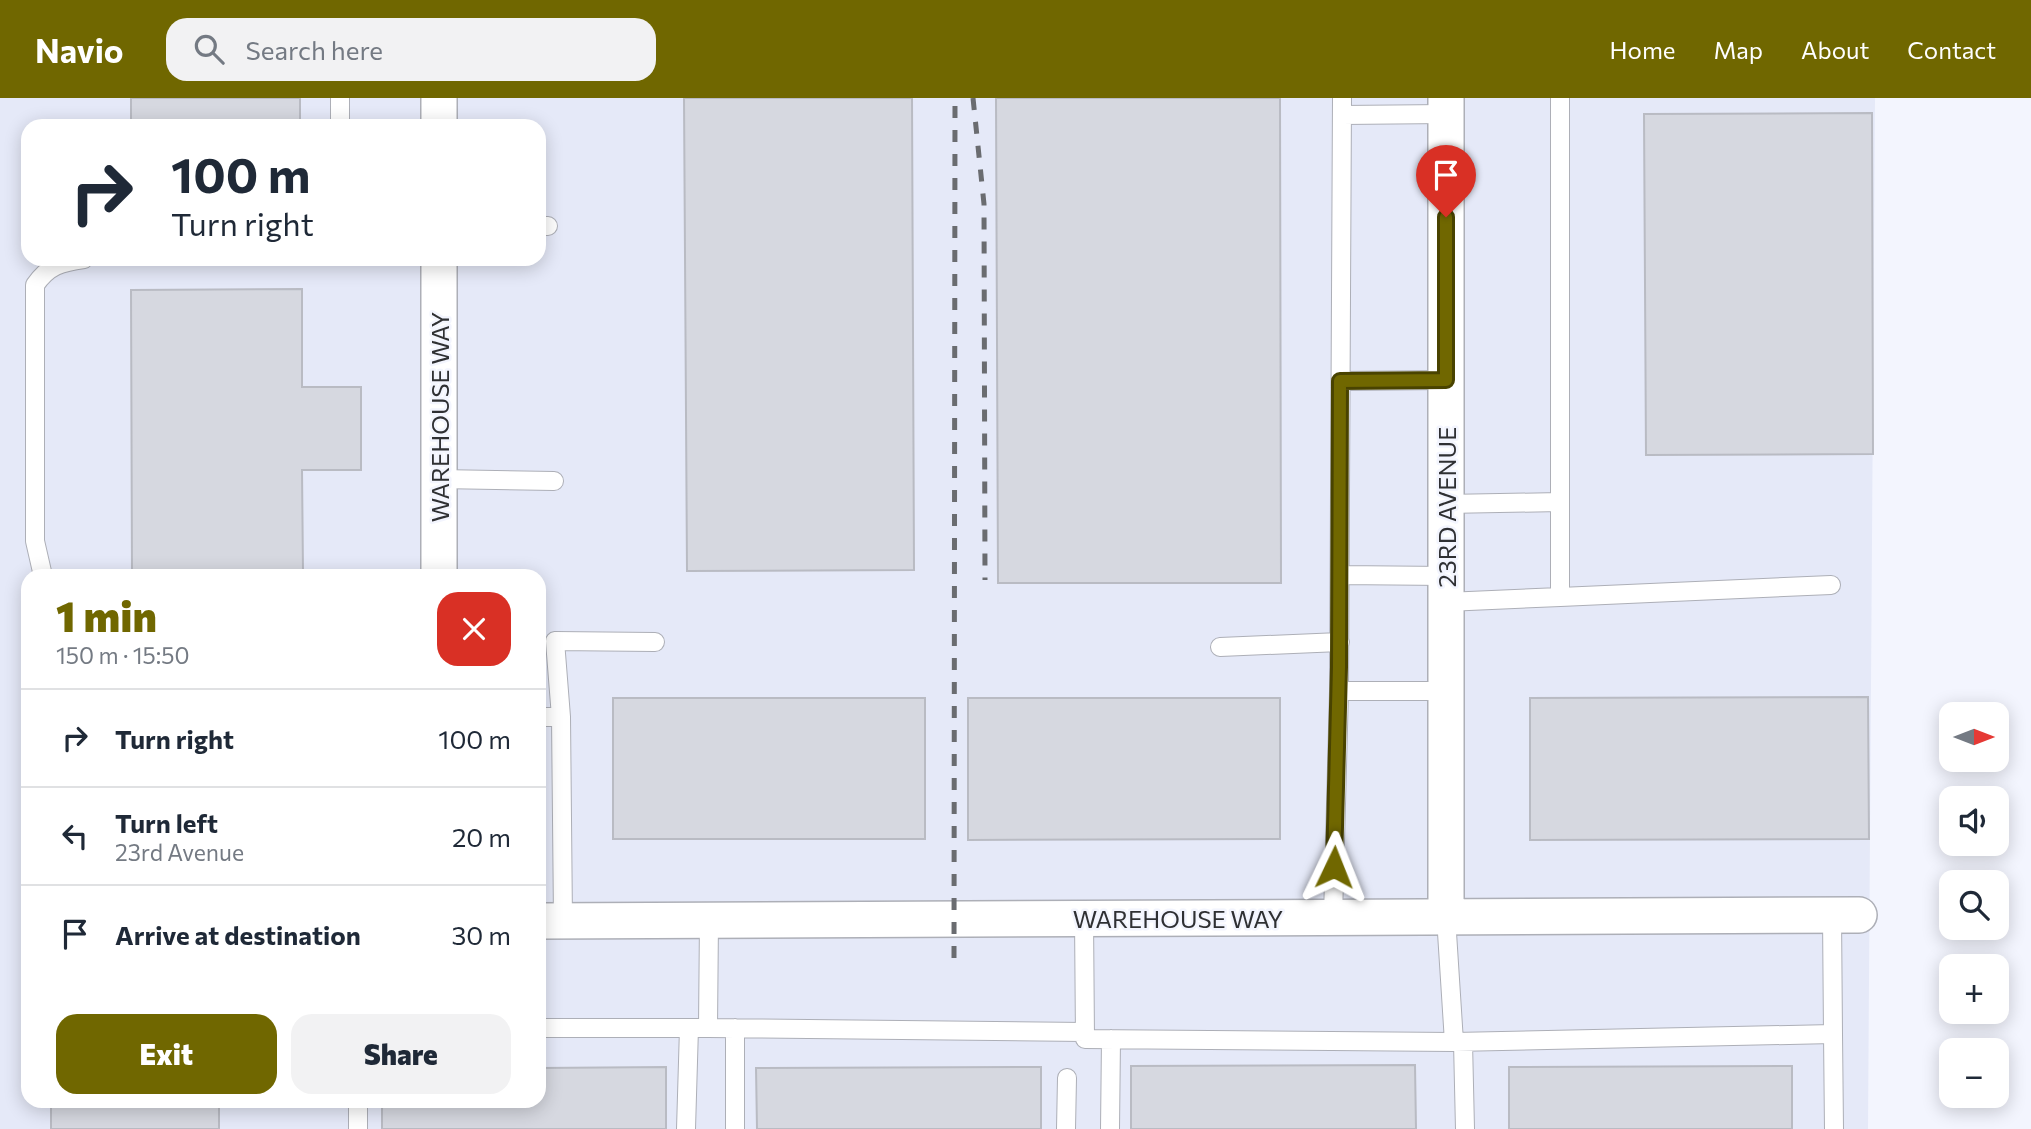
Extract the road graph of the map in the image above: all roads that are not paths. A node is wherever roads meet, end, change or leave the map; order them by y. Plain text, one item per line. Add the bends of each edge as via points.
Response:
1 (340, 98) edge
2 (439, 98) edge
3 (1560, 98) edge
4 (1342, 106) edge
5 (1446, 106) edge
6 (340, 119) edge
7 (439, 119) edge
8 (54, 266) edge
9 (439, 266) edge
10 (1446, 380) junction
11 (1340, 381) junction
12 (439, 479) junction
13 (554, 481) dead end
14 (1560, 502) junction
15 (1446, 504) junction
16 (41, 569) edge
17 (439, 569) edge
18 (1339, 575) junction
19 (1831, 585) dead end
20 (1446, 589) junction
21 (1560, 597) junction
22 (655, 642) dead end
23 (1339, 642) junction
24 (1220, 647) dead end
25 (1339, 691) junction
26 (1446, 691) junction
27 (546, 717) edge
28 (561, 717) junction
29 (1845, 915) joint
30 (1333, 917) junction
31 (1446, 917) junction
32 (1084, 918) junction
33 (709, 920) junction
34 (551, 921) edge
35 (546, 1028) edge
36 (689, 1028) junction
37 (708, 1028) junction
38 (735, 1028) junction
39 (1085, 1032) junction
40 (1833, 1034) junction
41 (1111, 1039) junction
42 (1458, 1042) junction
43 (1067, 1078) dead end
44 (358, 1108) edge
45 (358, 1129) edge
46 (686, 1129) edge
47 (735, 1129) edge
48 (1066, 1129) edge
49 (1110, 1129) edge
50 (1465, 1129) edge
51 (1834, 1129) edge

1 - 6 lane
2 - 7 street
3 - 14 lane
4 - 5 lane
4 - 11 lane
5 - 10 street, 23RD AVENUE
8 - 16 lane via 34,285 35,541
9 - 12 street, WAREHOUSE WAY
10 - 11 lane
10 - 15 street, 23RD AVENUE
11 - 18 lane
12 - 13 lane
12 - 17 street, WAREHOUSE WAY
14 - 15 lane
14 - 21 lane
15 - 20 street, 23RD AVENUE
18 - 20 lane
18 - 23 lane
19 - 21 lane
20 - 21 lane
20 - 26 street, 23RD AVENUE
22 - 28 lane via 555,641
23 - 24 lane
23 - 25 lane
25 - 26 lane
25 - 30 lane
26 - 31 street, 23RD AVENUE
27 - 28 lane
28 - 34 lane
29 - 31 street, WAREHOUSE WAY
29 - 40 lane
30 - 31 street, WAREHOUSE WAY
30 - 32 street, WAREHOUSE WAY
31 - 42 lane
32 - 33 street, WAREHOUSE WAY
32 - 39 lane
33 - 34 street, WAREHOUSE WAY
33 - 37 lane
35 - 36 lane
36 - 37 lane
36 - 46 lane
37 - 38 lane
38 - 39 lane
38 - 47 lane
39 - 41 lane via 1085,1039
40 - 42 lane
40 - 51 lane
41 - 42 lane
41 - 49 lane
42 - 50 lane
43 - 48 lane
44 - 45 lane

